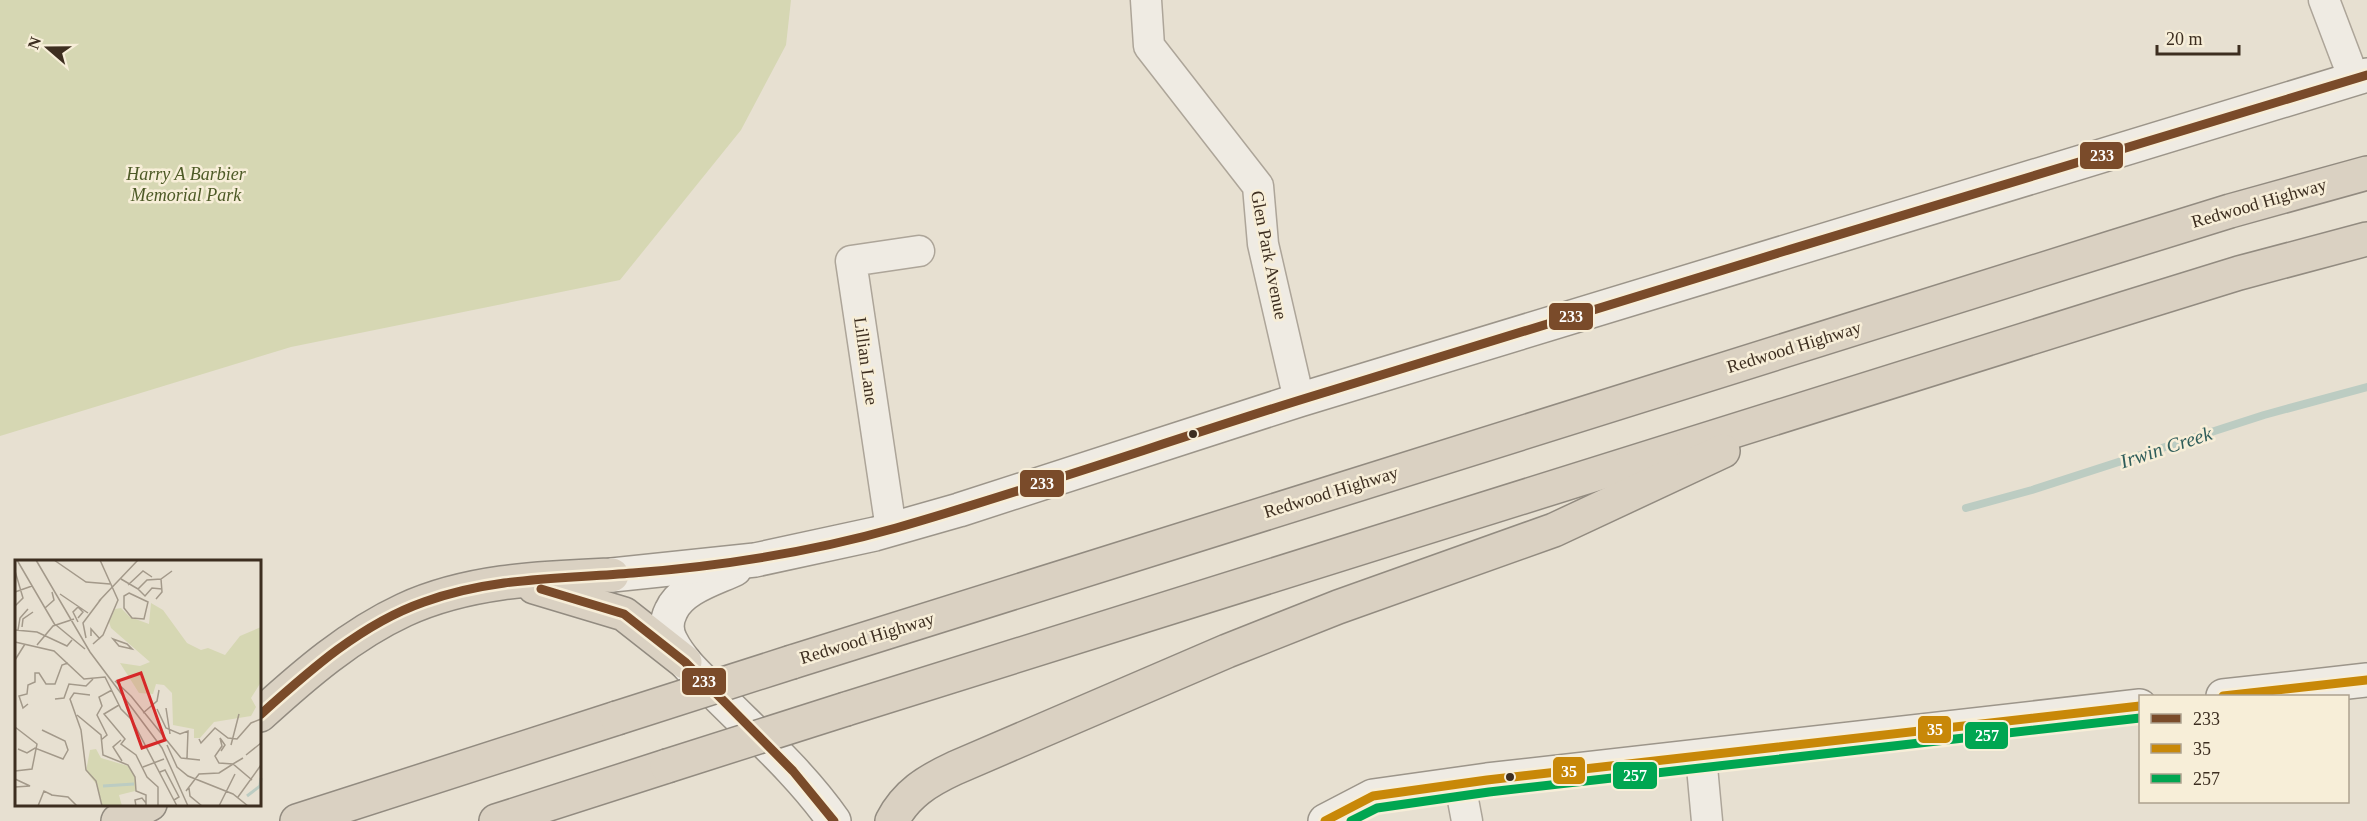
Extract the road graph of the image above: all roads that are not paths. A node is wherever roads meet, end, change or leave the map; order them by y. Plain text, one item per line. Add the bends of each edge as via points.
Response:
1 (1146, 0) edge
2 (2324, 0) edge
3 (2360, 77) edge
4 (2367, 173) edge
5 (2367, 239) edge
6 (919, 251) dead end
7 (1840, 396) junction
8 (1299, 400) junction
9 (891, 529) junction
10 (755, 560) junction
11 (612, 575) joint
12 (512, 582) junction
13 (685, 662) junction
14 (2367, 680) edge
15 (2232, 695) edge
16 (2139, 706) edge
17 (261, 714) edge
18 (1701, 756) junction
19 (1460, 784) junction
20 (146, 806) edge
21 (118, 821) edge
22 (297, 821) edge
23 (496, 821) edge
24 (834, 821) edge
25 (892, 821) edge
26 (1325, 821) edge
27 (1467, 821) edge
28 (1707, 821) edge

1 - 8 street, Glen Park Avenue via 1149,46 1258,186 1263,244
2 - 3 street
3 - 8 street
4 - 22 highway, Redwood Highway, bridge via 2114,246
5 - 7 highway via 2239,273
6 - 9 street, Lillian Lane via 851,261
7 - 23 highway, bridge
7 - 25 highway via 1554,530 1238,646 955,768 906,798
8 - 9 street
9 - 10 street
10 - 11 street
10 - 13 street via 696,587 677,601 667,628
11 - 12 highway via 553,576
12 - 13 highway via 624,614
12 - 17 highway via 423,602 385,619 327,658
13 - 24 street via 807,787
14 - 15 street
16 - 18 street
18 - 19 street
18 - 28 street
19 - 26 street via 1373,796
19 - 27 street
20 - 21 highway

